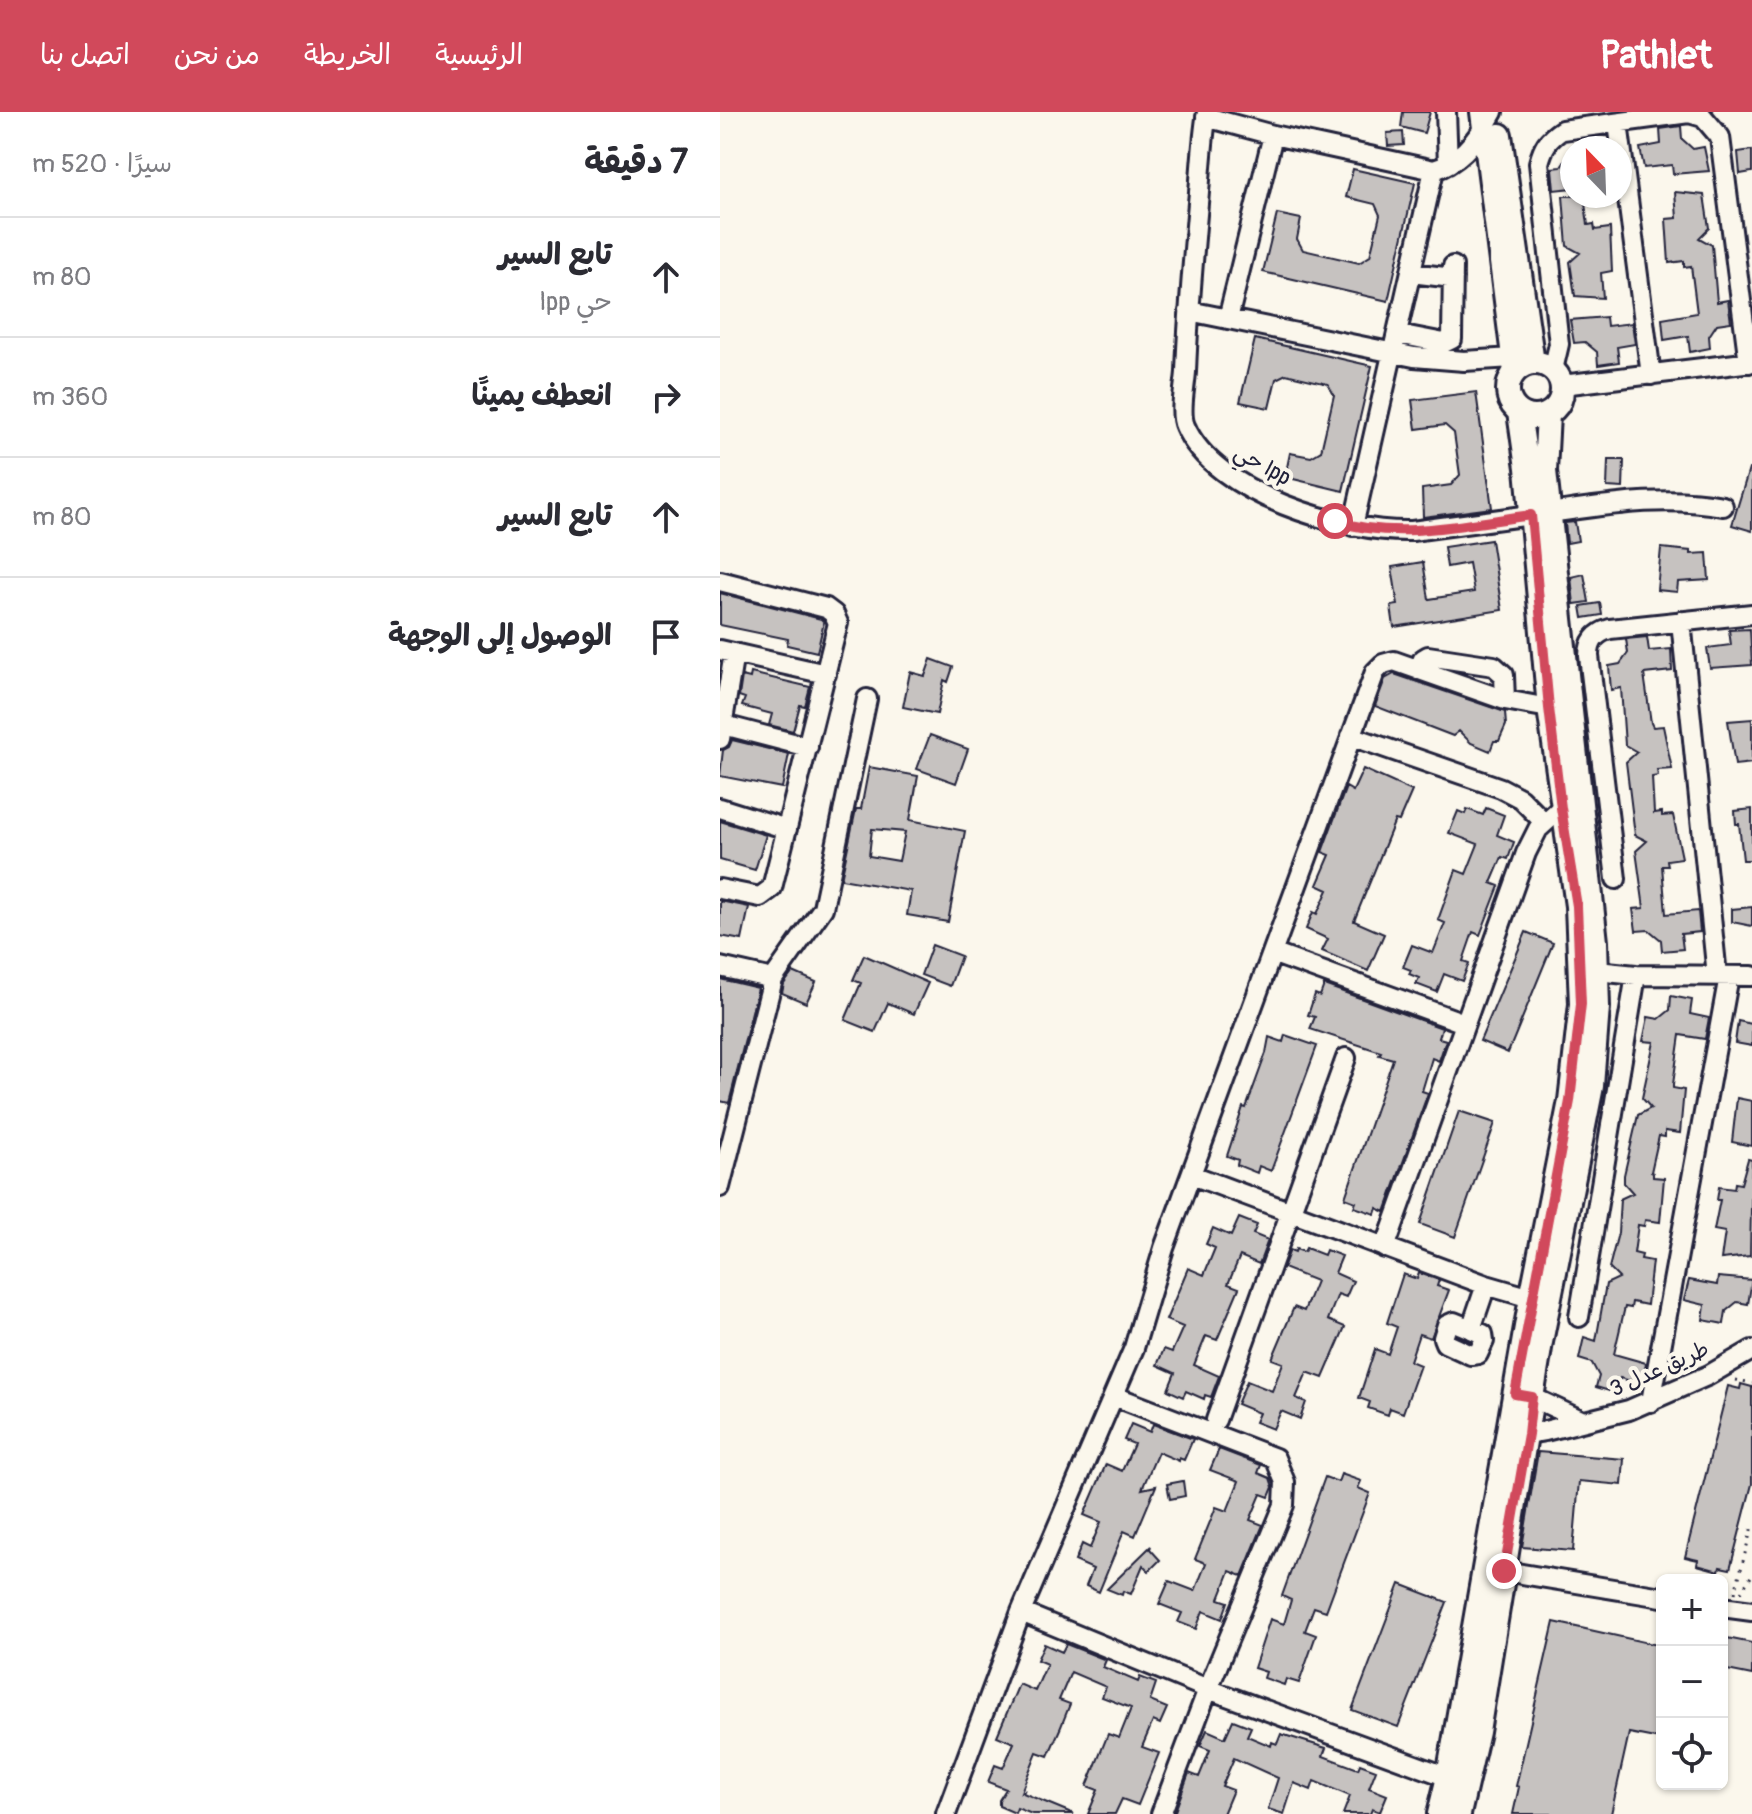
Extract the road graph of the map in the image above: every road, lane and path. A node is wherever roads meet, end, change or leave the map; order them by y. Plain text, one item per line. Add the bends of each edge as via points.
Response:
1 (1446, 112) edge
2 (1206, 114) edge
3 (1489, 116) edge
4 (1618, 123) junction
5 (1273, 135) junction
6 (1441, 167) junction
7 (1411, 273) junction
8 (1189, 311) junction
9 (1228, 319) junction
10 (1396, 343) junction
11 (1751, 363) edge
12 (1535, 369) junction
13 (1651, 375) junction
14 (1519, 412) junction
15 (1548, 414) junction
16 (1723, 506) dead end
17 (1540, 514) junction
18 (1353, 526) junction
19 (720, 581) edge
20 (1752, 614) edge
21 (1681, 621) junction
22 (727, 652) edge
23 (1418, 670) junction
24 (826, 674) junction
25 (867, 699) dead end
26 (1505, 700) junction
27 (1549, 708) junction
28 (721, 729) edge
29 (1351, 736) junction
30 (808, 747) junction
31 (720, 808) edge
32 (1552, 815) junction
33 (787, 829) junction
34 (1616, 879) dead end
35 (720, 889) edge
36 (1272, 953) junction
37 (720, 967) edge
38 (1597, 971) junction
39 (1636, 975) junction
40 (1723, 976) junction
41 (1752, 976) edge
42 (773, 979) junction
43 (1464, 1023) junction
44 (1346, 1058) dead end
45 (1192, 1175) junction
46 (720, 1187) edge
47 (1291, 1212) junction
48 (1385, 1248) junction
49 (1486, 1285) junction
50 (1531, 1298) junction
51 (1579, 1317) dead end
52 (1471, 1329) dead end
53 (1752, 1350) edge
54 (1523, 1395) junction
55 (1114, 1396) junction
56 (1651, 1402) junction
57 (1216, 1420) dead end
58 (1583, 1421) junction
59 (1518, 1432) junction
60 (1752, 1526) edge
61 (1504, 1571) junction
62 (1752, 1575) edge
63 (1656, 1596) edge
64 (1728, 1605) edge
65 (1728, 1607) edge
66 (1728, 1608) edge
67 (1752, 1611) edge
68 (1021, 1612) junction
69 (1208, 1689) junction
70 (1448, 1777) junction
71 (946, 1814) edge
72 (1161, 1814) edge
73 (1439, 1814) edge
74 (1459, 1814) edge

1 - 6 street
2 - 5 street, حي lpp
2 - 8 street, حي lpp
3 - 6 street
3 - 12 main road
4 - 11 street via 1689,113 1703,117 1720,137
4 - 12 street via 1562,130 1543,148 1539,163 1559,344
4 - 13 street
5 - 6 street, حي lpp
5 - 9 street
6 - 7 street
7 - 10 street
7 - 10 street via 1453,272 1453,336 1444,343
8 - 9 street
8 - 18 street, حي lpp via 1183,424 1200,450 1227,476 1262,496
9 - 10 street
10 - 12 street via 1464,361
10 - 18 street
11 - 13 street
12 - 13 street
12 - 14 main road via 1510,379 1509,397
12 - 15 main road via 1560,401
14 - 15 main road via 1533,417
14 - 17 main road
15 - 17 main road
16 - 17 street, حي lpp via 1651,500
17 - 18 street, حي lpp via 1412,531
17 - 27 main road
17 - 38 main road
19 - 24 street via 830,611 838,628
20 - 21 street
21 - 34 street via 1604,631 1593,638 1589,650
21 - 40 street
22 - 24 street
22 - 28 street
23 - 26 street
23 - 26 street via 1431,656 1494,666 1504,675
23 - 29 street via 1394,661 1378,667
24 - 30 street
25 - 42 street via 823,908
26 - 27 street
27 - 32 main road
28 - 30 street
29 - 32 street via 1501,788
29 - 36 street
30 - 33 street
31 - 33 street
32 - 43 street via 1526,853
32 - 50 main road via 1580,939 1579,1025
33 - 35 street via 769,892 755,897
36 - 43 street
36 - 45 street
37 - 42 street
38 - 39 street
38 - 54 main road via 1592,1086
39 - 40 street
39 - 51 street
40 - 41 street
40 - 56 street
42 - 46 street
43 - 48 street
44 - 47 street
45 - 47 street
45 - 55 street
47 - 48 street
47 - 57 street
48 - 49 street
49 - 50 street
49 - 52 street
50 - 54 main road
53 - 56 street, طريق عدل 3
54 - 58 street
54 - 59 main road
55 - 68 street
55 - 69 street via 1275,1458 1285,1482 1284,1505
56 - 58 street, طريق عدل 3
58 - 59 street, طريق عدل 3
59 - 61 main road
59 - 70 main road
60 - 64 path
61 - 63 street
61 - 74 main road
62 - 65 path
66 - 67 street
68 - 69 street
68 - 71 street
69 - 70 street
69 - 72 street
70 - 73 main road

